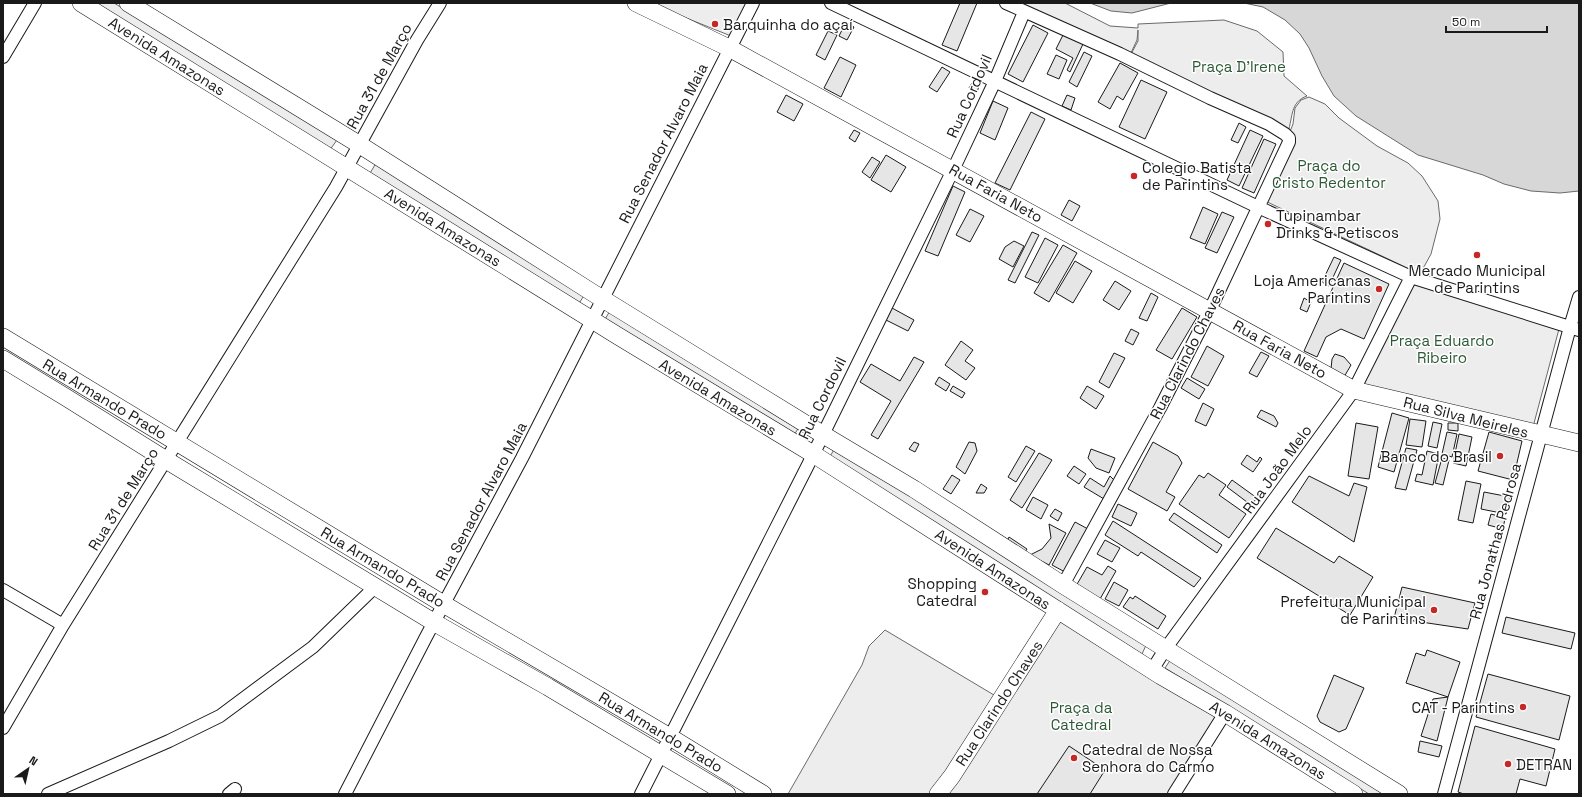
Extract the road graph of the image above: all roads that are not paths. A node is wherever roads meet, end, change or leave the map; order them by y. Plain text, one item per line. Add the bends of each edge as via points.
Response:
1 (35, 3) edge
2 (81, 3) edge
3 (128, 3) edge
4 (440, 3) edge
5 (636, 3) edge
6 (753, 3) edge
7 (831, 3) edge
8 (1006, 3) edge
9 (1024, 12) junction
10 (729, 48) junction
11 (3, 57) edge
12 (995, 81) junction
13 (360, 145) junction
14 (347, 167) junction
15 (953, 170) junction
16 (1258, 207) junction
17 (1411, 277) junction
18 (1579, 297) edge
19 (603, 298) junction
20 (1210, 310) junction
21 (592, 320) junction
22 (1574, 328) edge
23 (3, 338) edge
24 (3, 360) edge
25 (1354, 390) junction
26 (822, 434) junction
27 (1540, 435) junction
28 (176, 442) junction
29 (1579, 443) edge
30 (813, 454) junction
31 (166, 460) junction
32 (1063, 585) junction
33 (376, 586) junction
34 (3, 590) edge
35 (445, 605) junction
36 (1058, 610) junction
37 (435, 623) junction
38 (63, 625) junction
39 (1166, 648) junction
40 (1152, 670) junction
41 (1225, 713) junction
42 (3, 728) edge
43 (670, 737) junction
44 (661, 754) junction
45 (48, 794) edge
46 (345, 794) edge
47 (641, 794) edge
48 (727, 794) edge
49 (763, 794) edge
50 (938, 794) edge
51 (1174, 794) edge
52 (1354, 794) edge
53 (1399, 794) edge
54 (1444, 794) edge

1 - 11 street
2 - 14 street, Avenida Amazonas
3 - 13 street, Avenida Amazonas
4 - 13 street, Rua 31 de Março
5 - 10 street, Rua Faria Neto
6 - 10 street, Rua Senador Alvaro Maia
7 - 12 street
8 - 9 street
9 - 12 street, Rua Cordovil
9 - 16 street, Rua Clarindo Chaves via 1120,54 1269,124 1287,135 1289,140
10 - 15 street, Rua Faria Neto
10 - 19 street, Rua Senador Alvaro Maia
12 - 15 street, Rua Cordovil
12 - 16 street
13 - 14 street, Rua 31 de Março
13 - 19 street, Avenida Amazonas
14 - 21 street, Avenida Amazonas
14 - 28 street, Rua 31 de Março
15 - 20 street, Rua Faria Neto
15 - 26 street, Rua Cordovil
16 - 17 street
16 - 20 street, Rua Clarindo Chaves
17 - 22 street
17 - 25 street, Rua João Melo
18 - 22 street, Rua Jonathas Pedrosa
19 - 21 street, Rua Senador Alvaro Maia
19 - 26 street, Avenida Amazonas
20 - 25 street, Rua Faria Neto
20 - 32 street, Rua Clarindo Chaves via 1160,408
21 - 30 street, Avenida Amazonas
21 - 35 street, Rua Senador Alvaro Maia
22 - 27 street, Rua Jonathas Pedrosa
23 - 28 street, Rua Armando Prado
24 - 31 street, Rua Armando Prado
25 - 27 street, Rua Silva Meireles
25 - 39 street, Rua João Melo
26 - 30 street, Rua Cordovil
26 - 32 street, Avenida Amazonas via 914,489
27 - 29 street, Rua Silva Meireles
27 - 54 street, Rua Jonathas Pedrosa
28 - 31 street, Rua 31 de Março
28 - 35 street, Rua Armando Prado
30 - 36 street, Avenida Amazonas
30 - 43 street, Rua Cordovil
31 - 33 street, Rua Armando Prado
31 - 38 street, Rua 31 de Março
32 - 39 street, Avenida Amazonas
33 - 37 street, Rua Armando Prado
33 - 45 street via 312,647 220,716
34 - 38 street
35 - 37 street, Rua Senador Alvaro Maia
35 - 43 street, Rua Armando Prado
36 - 40 street, Avenida Amazonas
36 - 50 street, Rua Clarindo Chaves
37 - 44 street, Rua Armando Prado
37 - 46 street, Rua Senador Alvaro Maia
38 - 42 street, Rua 31 de Março
39 - 40 street, Rua João Melo
39 - 53 street, Avenida Amazonas
40 - 41 street, Avenida Amazonas
41 - 51 street
41 - 52 street, Avenida Amazonas
43 - 44 street, Rua Cordovil
43 - 49 street, Rua Armando Prado
44 - 47 street, Rua Cordovil
44 - 48 street, Rua Armando Prado

